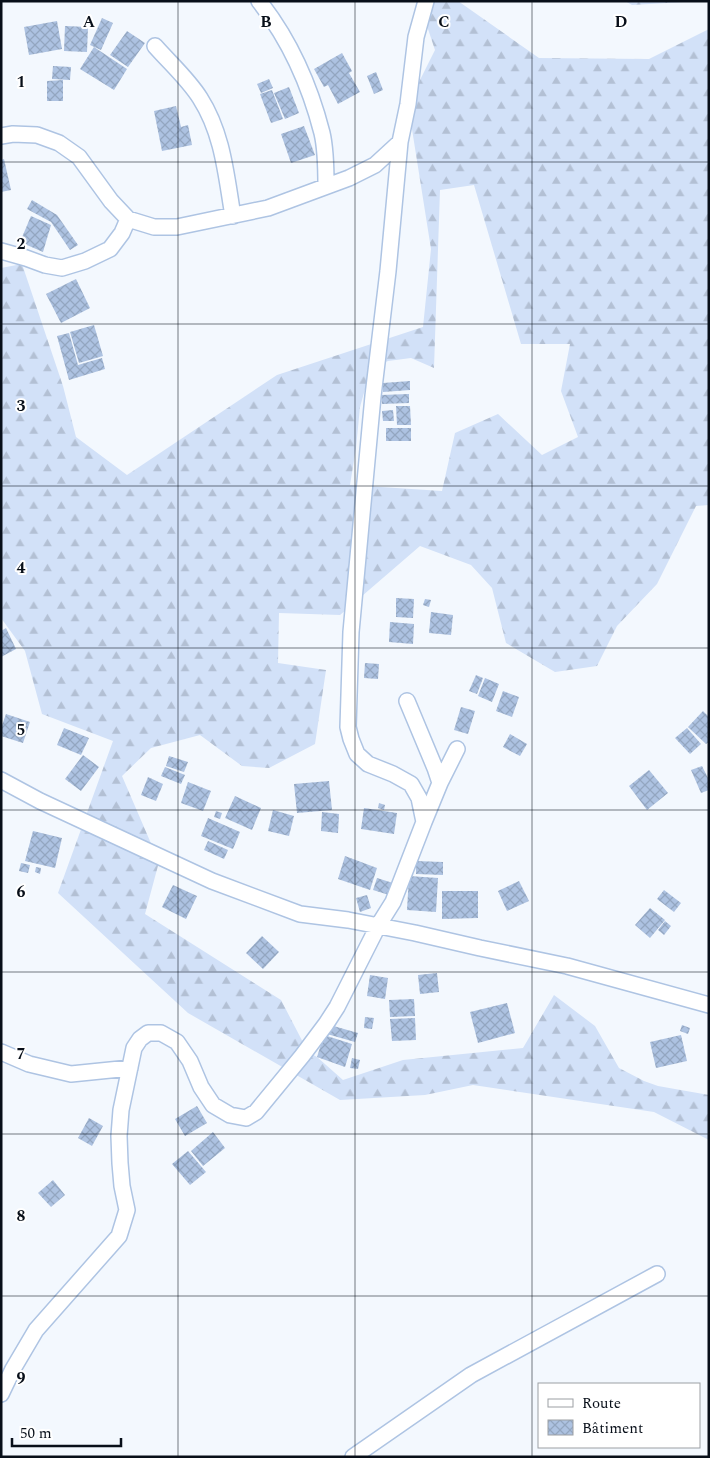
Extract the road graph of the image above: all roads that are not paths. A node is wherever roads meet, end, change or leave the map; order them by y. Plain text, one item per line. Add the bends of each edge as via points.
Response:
1 (259, 1) edge
2 (426, 1) edge
3 (155, 46) dead end
4 (1, 136) edge
5 (400, 142) junction
6 (326, 186) junction
7 (233, 216) junction
8 (128, 219) junction
9 (1, 251) edge
10 (407, 702) dead end
11 (457, 750) dead end
12 (1, 780) edge
13 (440, 783) junction
14 (424, 822) junction
15 (378, 926) junction
16 (709, 1005) edge
17 (1, 1052) edge
18 (130, 1068) junction
19 (657, 1274) dead end
20 (1, 1394) edge
21 (353, 1457) edge

1 - 6 street via 275,22 297,63 313,104 322,134
2 - 5 street via 416,37
3 - 7 street via 200,98 215,127
4 - 8 street via 37,135 79,157
5 - 6 street via 375,165
5 - 14 street via 362,499 351,632 348,727 357,754 368,764 411,784 419,798
6 - 7 street via 268,208
7 - 8 street via 177,227 154,227
8 - 9 street via 110,249 62,268
10 - 13 street
11 - 13 street
12 - 15 street via 212,881 300,914
13 - 14 street
14 - 15 street via 393,902
15 - 16 street via 567,966
15 - 18 street via 326,1024 272,1095 246,1118 230,1115 213,1105 177,1042 161,1032 148,1033 140,1039 134,1048
17 - 18 street via 29,1064 71,1074
18 - 20 street via 119,1136 127,1210 119,1236 36,1330
19 - 21 street via 471,1375

